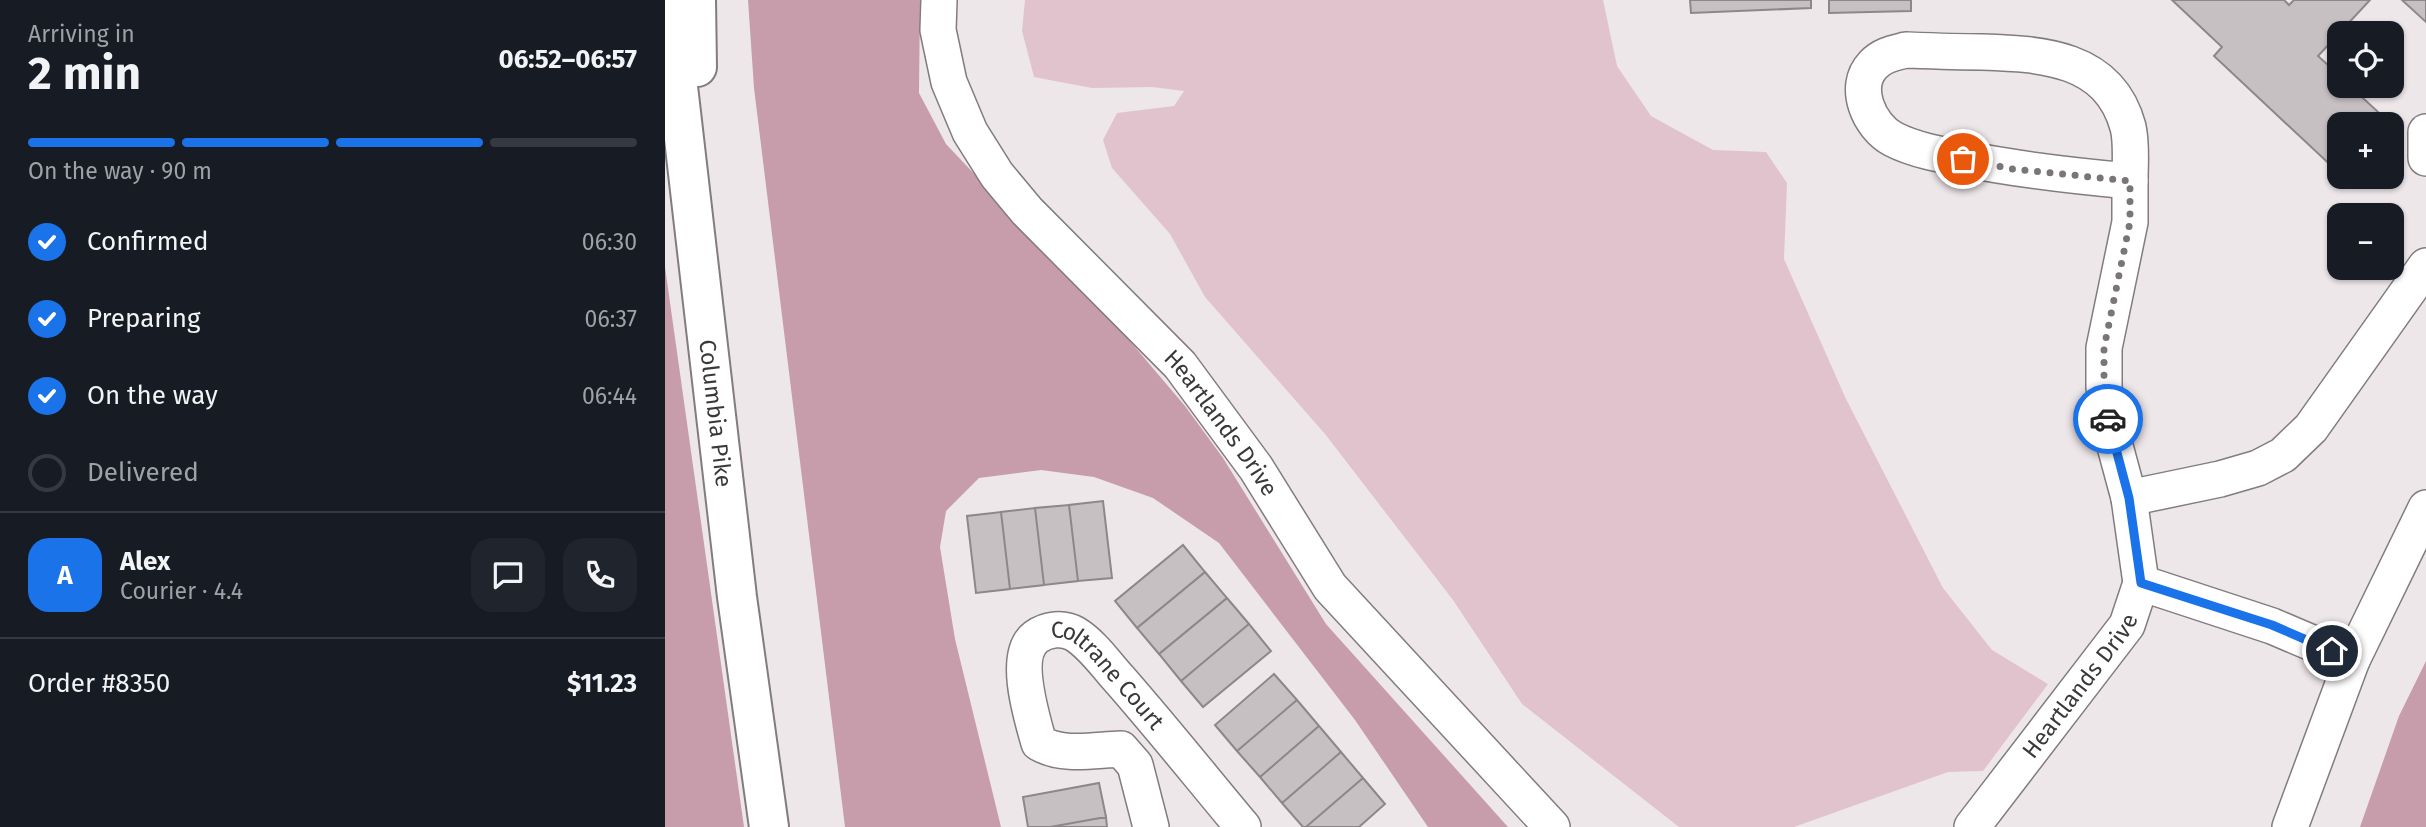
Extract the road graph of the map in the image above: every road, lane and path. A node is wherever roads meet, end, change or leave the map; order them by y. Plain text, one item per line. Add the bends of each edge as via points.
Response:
1 (668, 0) edge
2 (696, 0) edge
3 (939, 0) edge
4 (2426, 132) edge
5 (2426, 158) edge
6 (2130, 181) junction
7 (2426, 266) edge
8 (701, 279) junction
9 (2129, 498) junction
10 (2426, 508) edge
11 (2141, 583) junction
12 (2352, 660) junction
13 (1156, 721) junction
14 (1121, 748) junction
15 (769, 827) edge
16 (1151, 827) edge
17 (1243, 827) edge
18 (1552, 827) edge
19 (1972, 827) edge
20 (2290, 827) edge

1 - 8 highway, Columbia Pike
2 - 8 highway
3 - 18 street, Heartlands Drive via 938,30 949,82 970,132 997,175 1179,365 1256,468 1330,587
4 - 5 street
6 - 6 street via 2129,129 2120,107 2105,85 2084,69 2031,53 1906,50 1885,55 1871,67 1864,86 1866,107 1877,126 1892,138 1938,154 2013,169
6 - 9 street via 2130,222 2104,348 2109,424
7 - 9 street via 2311,429 2283,455 2220,479
8 - 15 highway, Columbia Pike
9 - 11 street
10 - 12 street
11 - 12 street, Heartlands Drive via 2272,625
11 - 19 street, Heartlands Drive via 2127,625
12 - 20 street
13 - 14 street
13 - 14 street, Coltrane Court via 1074,634 1058,629 1042,632 1029,642 1024,666 1039,743 1053,751
13 - 17 street, Coltrane Court
14 - 16 street, Coltrane Court via 1135,765

